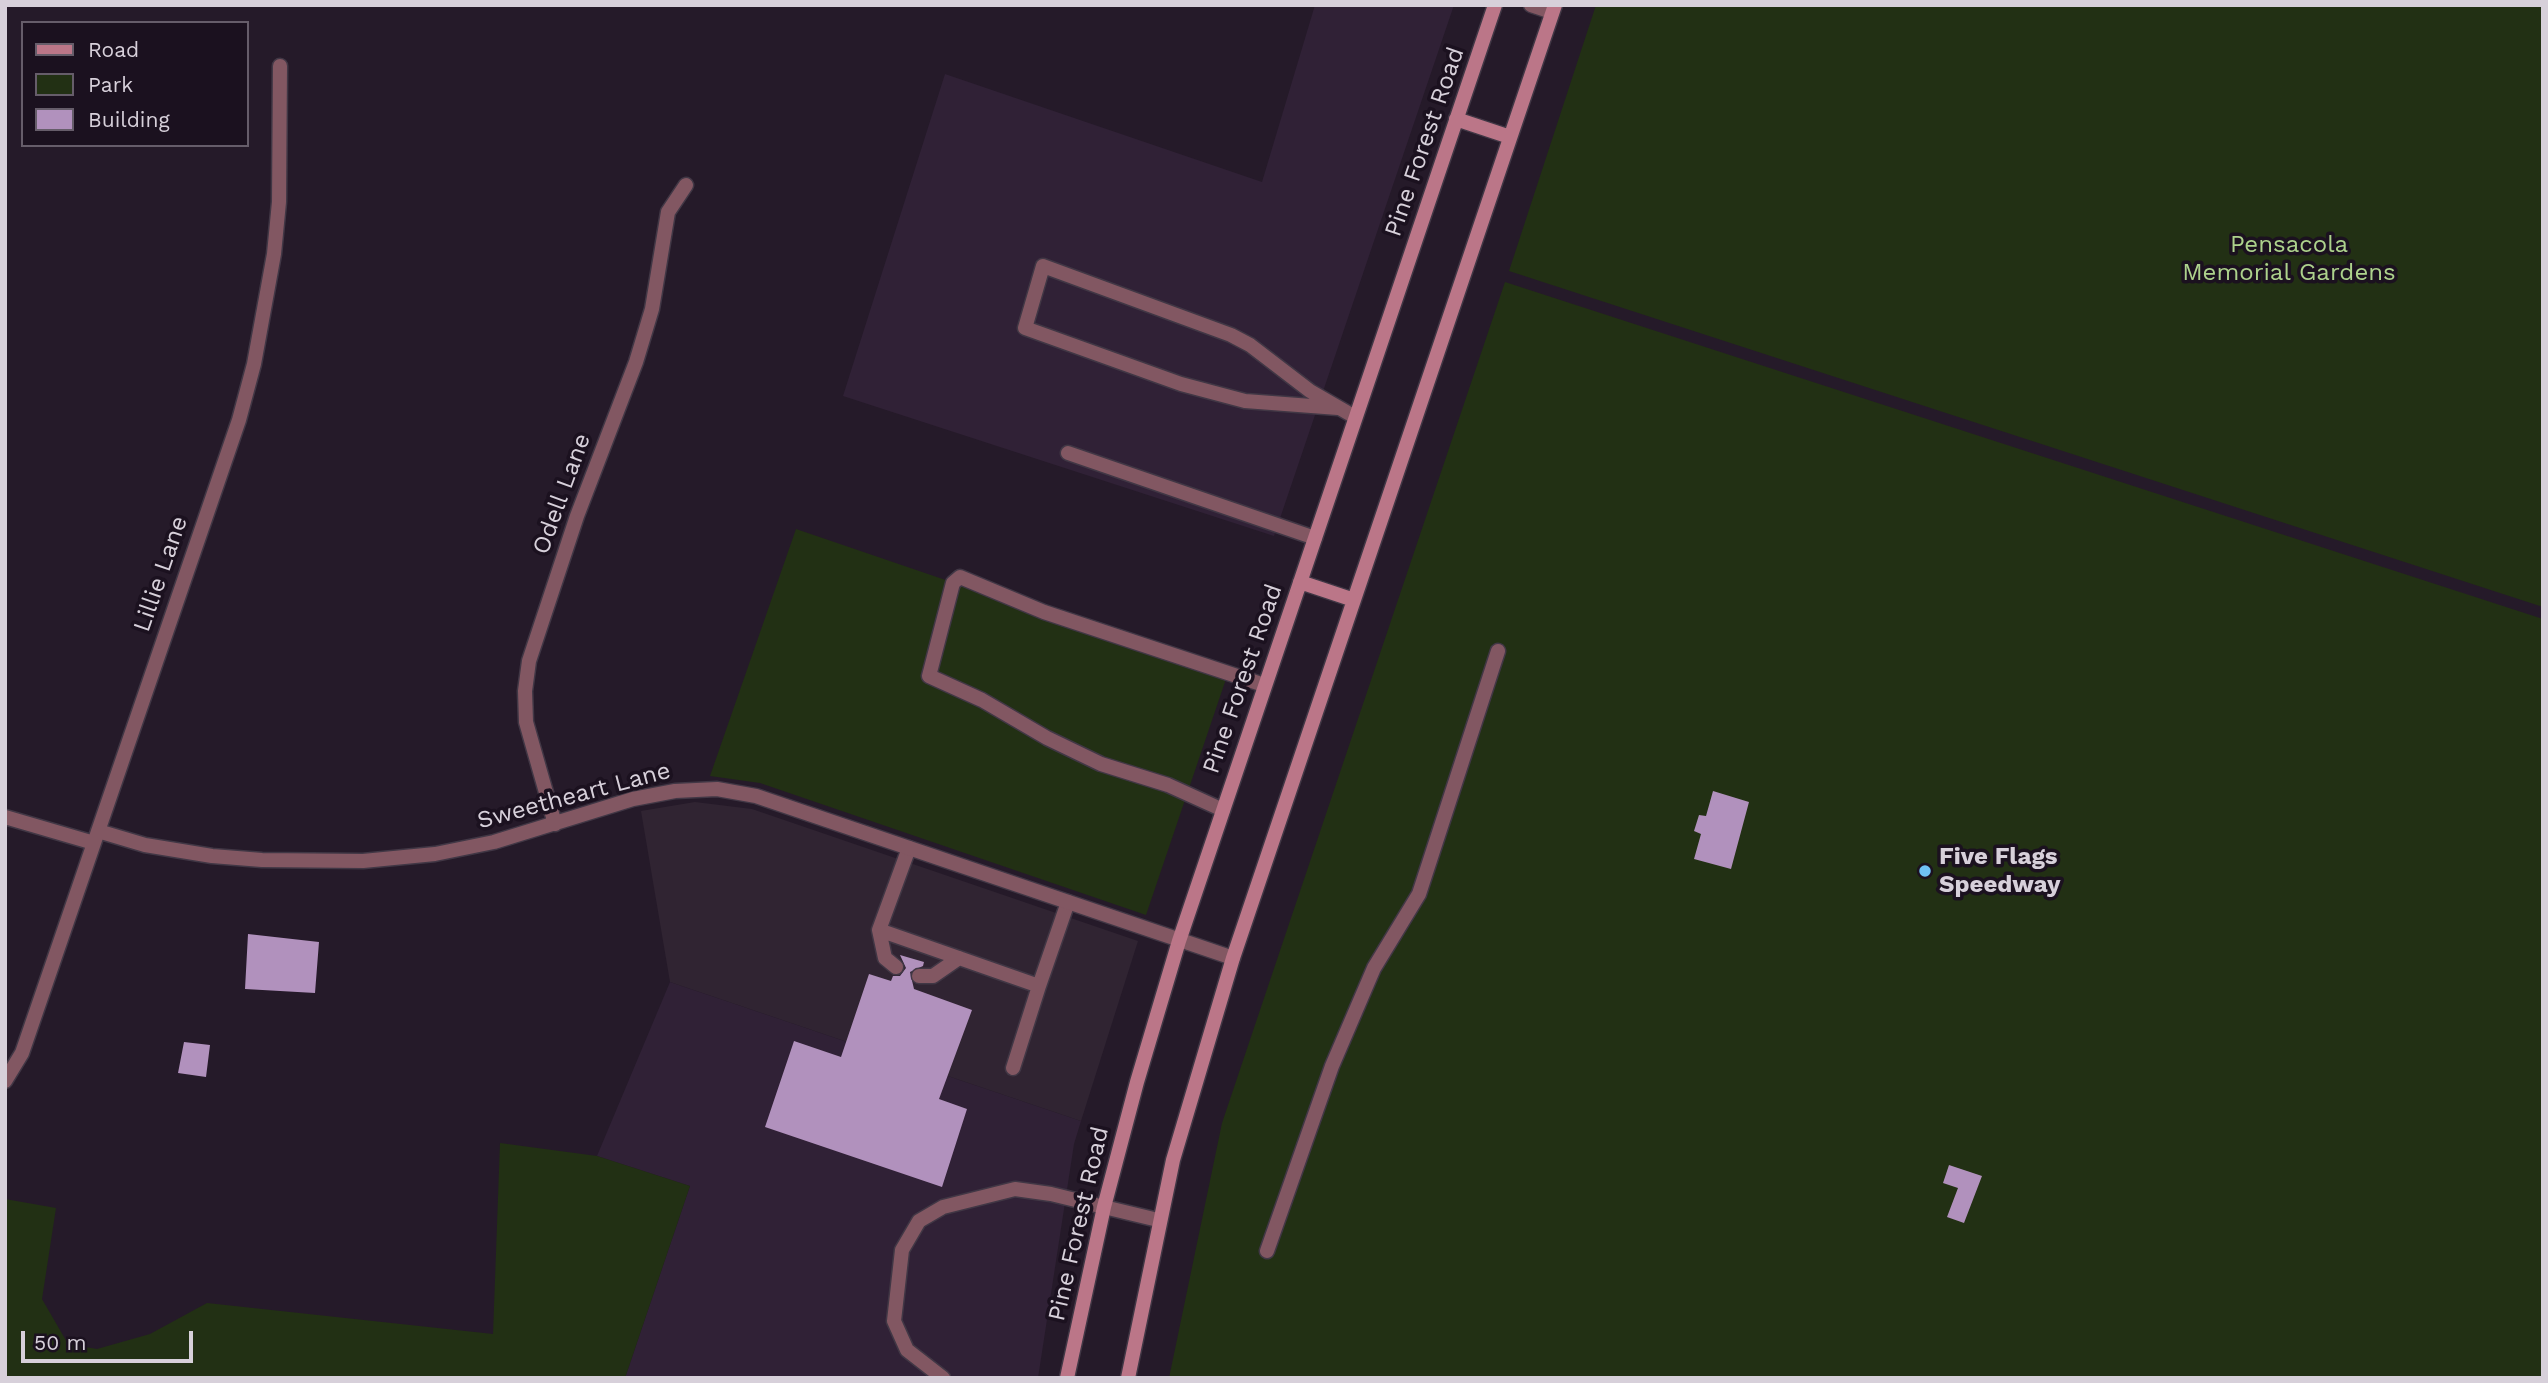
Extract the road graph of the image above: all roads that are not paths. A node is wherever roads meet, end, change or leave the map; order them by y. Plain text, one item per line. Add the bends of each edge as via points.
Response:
1 (1495, 5) edge
2 (1531, 5) edge
3 (1553, 9) edge
4 (280, 66) dead end
5 (1456, 120) junction
6 (1510, 136) junction
7 (686, 185) dead end
8 (1338, 408) junction
9 (1355, 416) junction
10 (1068, 453) dead end
11 (1315, 538) junction
12 (1300, 582) junction
13 (1354, 600) junction
14 (1498, 651) dead end
15 (1264, 685) junction
16 (1223, 810) junction
17 (5, 817) edge
18 (555, 824) junction
19 (96, 837) junction
20 (909, 848) junction
21 (1068, 902) junction
22 (879, 930) junction
23 (1179, 941) junction
24 (959, 958) junction
25 (1233, 958) junction
26 (896, 967) dead end
27 (919, 976) dead end
28 (1039, 986) junction
29 (1013, 1068) dead end
30 (5, 1081) edge
31 (1104, 1207) junction
32 (1158, 1220) junction
33 (1267, 1251) dead end
34 (943, 1378) edge
35 (1067, 1378) edge
36 (1128, 1378) edge

1 - 5 main road, Pine Forest Road
2 - 3 street
3 - 6 main road
4 - 19 street, Lillie Lane via 275,254 254,364 239,420
5 - 6 main road
5 - 9 main road, Pine Forest Road
6 - 13 main road
7 - 18 street, Odell Lane via 668,212 652,309 636,362 529,661 526,722
8 - 8 street via 1231,335 1043,267 1025,328 1181,384 1245,401
8 - 9 street
9 - 11 main road, Pine Forest Road
10 - 11 street
11 - 12 main road, Pine Forest Road
12 - 13 main road
12 - 15 main road, Pine Forest Road
13 - 25 main road
14 - 33 street via 1419,894 1374,968 1332,1066
15 - 16 main road, Pine Forest Road
15 - 16 street via 1056,617 960,577 953,583 929,676 1101,764 1168,785
16 - 23 main road, Pine Forest Road
17 - 19 street, Sweetheart Lane
18 - 19 street, Sweetheart Lane via 435,854 326,862 212,856
18 - 20 street, Sweetheart Lane via 633,799 717,789 756,796
19 - 30 street, Lillie Lane via 22,1053
20 - 21 street, Sweetheart Lane
20 - 22 street
21 - 23 street, Sweetheart Lane
21 - 28 street
22 - 24 street
22 - 26 street via 885,958
23 - 25 street, Sweetheart Lane
23 - 31 main road, Pine Forest Road
24 - 27 street via 933,976
24 - 28 street
25 - 32 main road
28 - 29 street
31 - 32 street
31 - 34 street via 1015,1189 943,1207 919,1221 902,1250 894,1321 907,1350
31 - 35 main road, Pine Forest Road
32 - 36 main road

